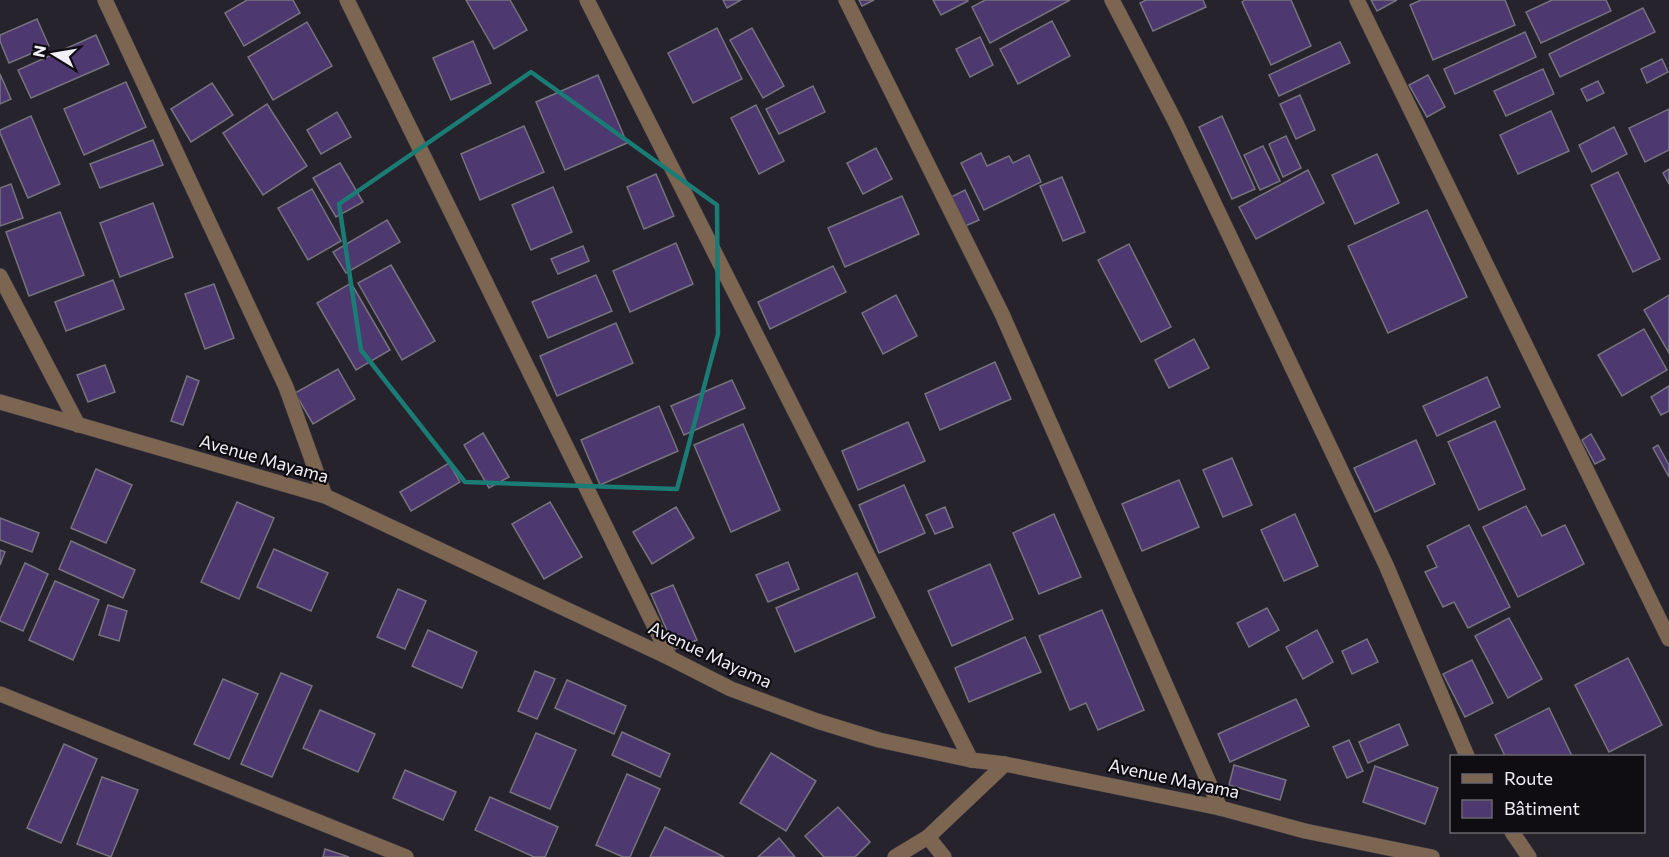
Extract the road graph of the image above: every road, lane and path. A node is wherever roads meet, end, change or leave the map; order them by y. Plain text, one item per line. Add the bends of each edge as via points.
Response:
1 (105, 0) edge
2 (347, 0) edge
3 (587, 0) edge
4 (846, 0) edge
5 (1112, 0) edge
6 (1357, 0) edge
7 (0, 276) edge
8 (0, 402) edge
9 (78, 425) junction
10 (325, 496) junction
11 (1669, 639) edge
12 (670, 658) junction
13 (0, 694) edge
14 (1467, 755) edge
15 (971, 760) junction
16 (1005, 764) junction
17 (1220, 808) junction
18 (1513, 833) edge
19 (928, 837) junction
20 (406, 857) edge
21 (895, 857) edge
22 (944, 857) edge
23 (1432, 857) edge
24 (1529, 857) edge

1 - 10 street via 286,387
2 - 12 street
3 - 15 street
4 - 17 street via 1002,314
5 - 14 street via 1180,132 1386,565
6 - 11 street
7 - 9 street
8 - 9 street, Avenue Mayama
9 - 10 street, Avenue Mayama
10 - 12 street, Avenue Mayama
12 - 15 street, Avenue Mayama via 731,689 817,721 879,740
13 - 20 street
15 - 16 street, Avenue Mayama
16 - 17 street, Avenue Mayama
16 - 19 street
17 - 23 street, Avenue Mayama via 1305,831
18 - 24 street
19 - 21 street
19 - 22 street

